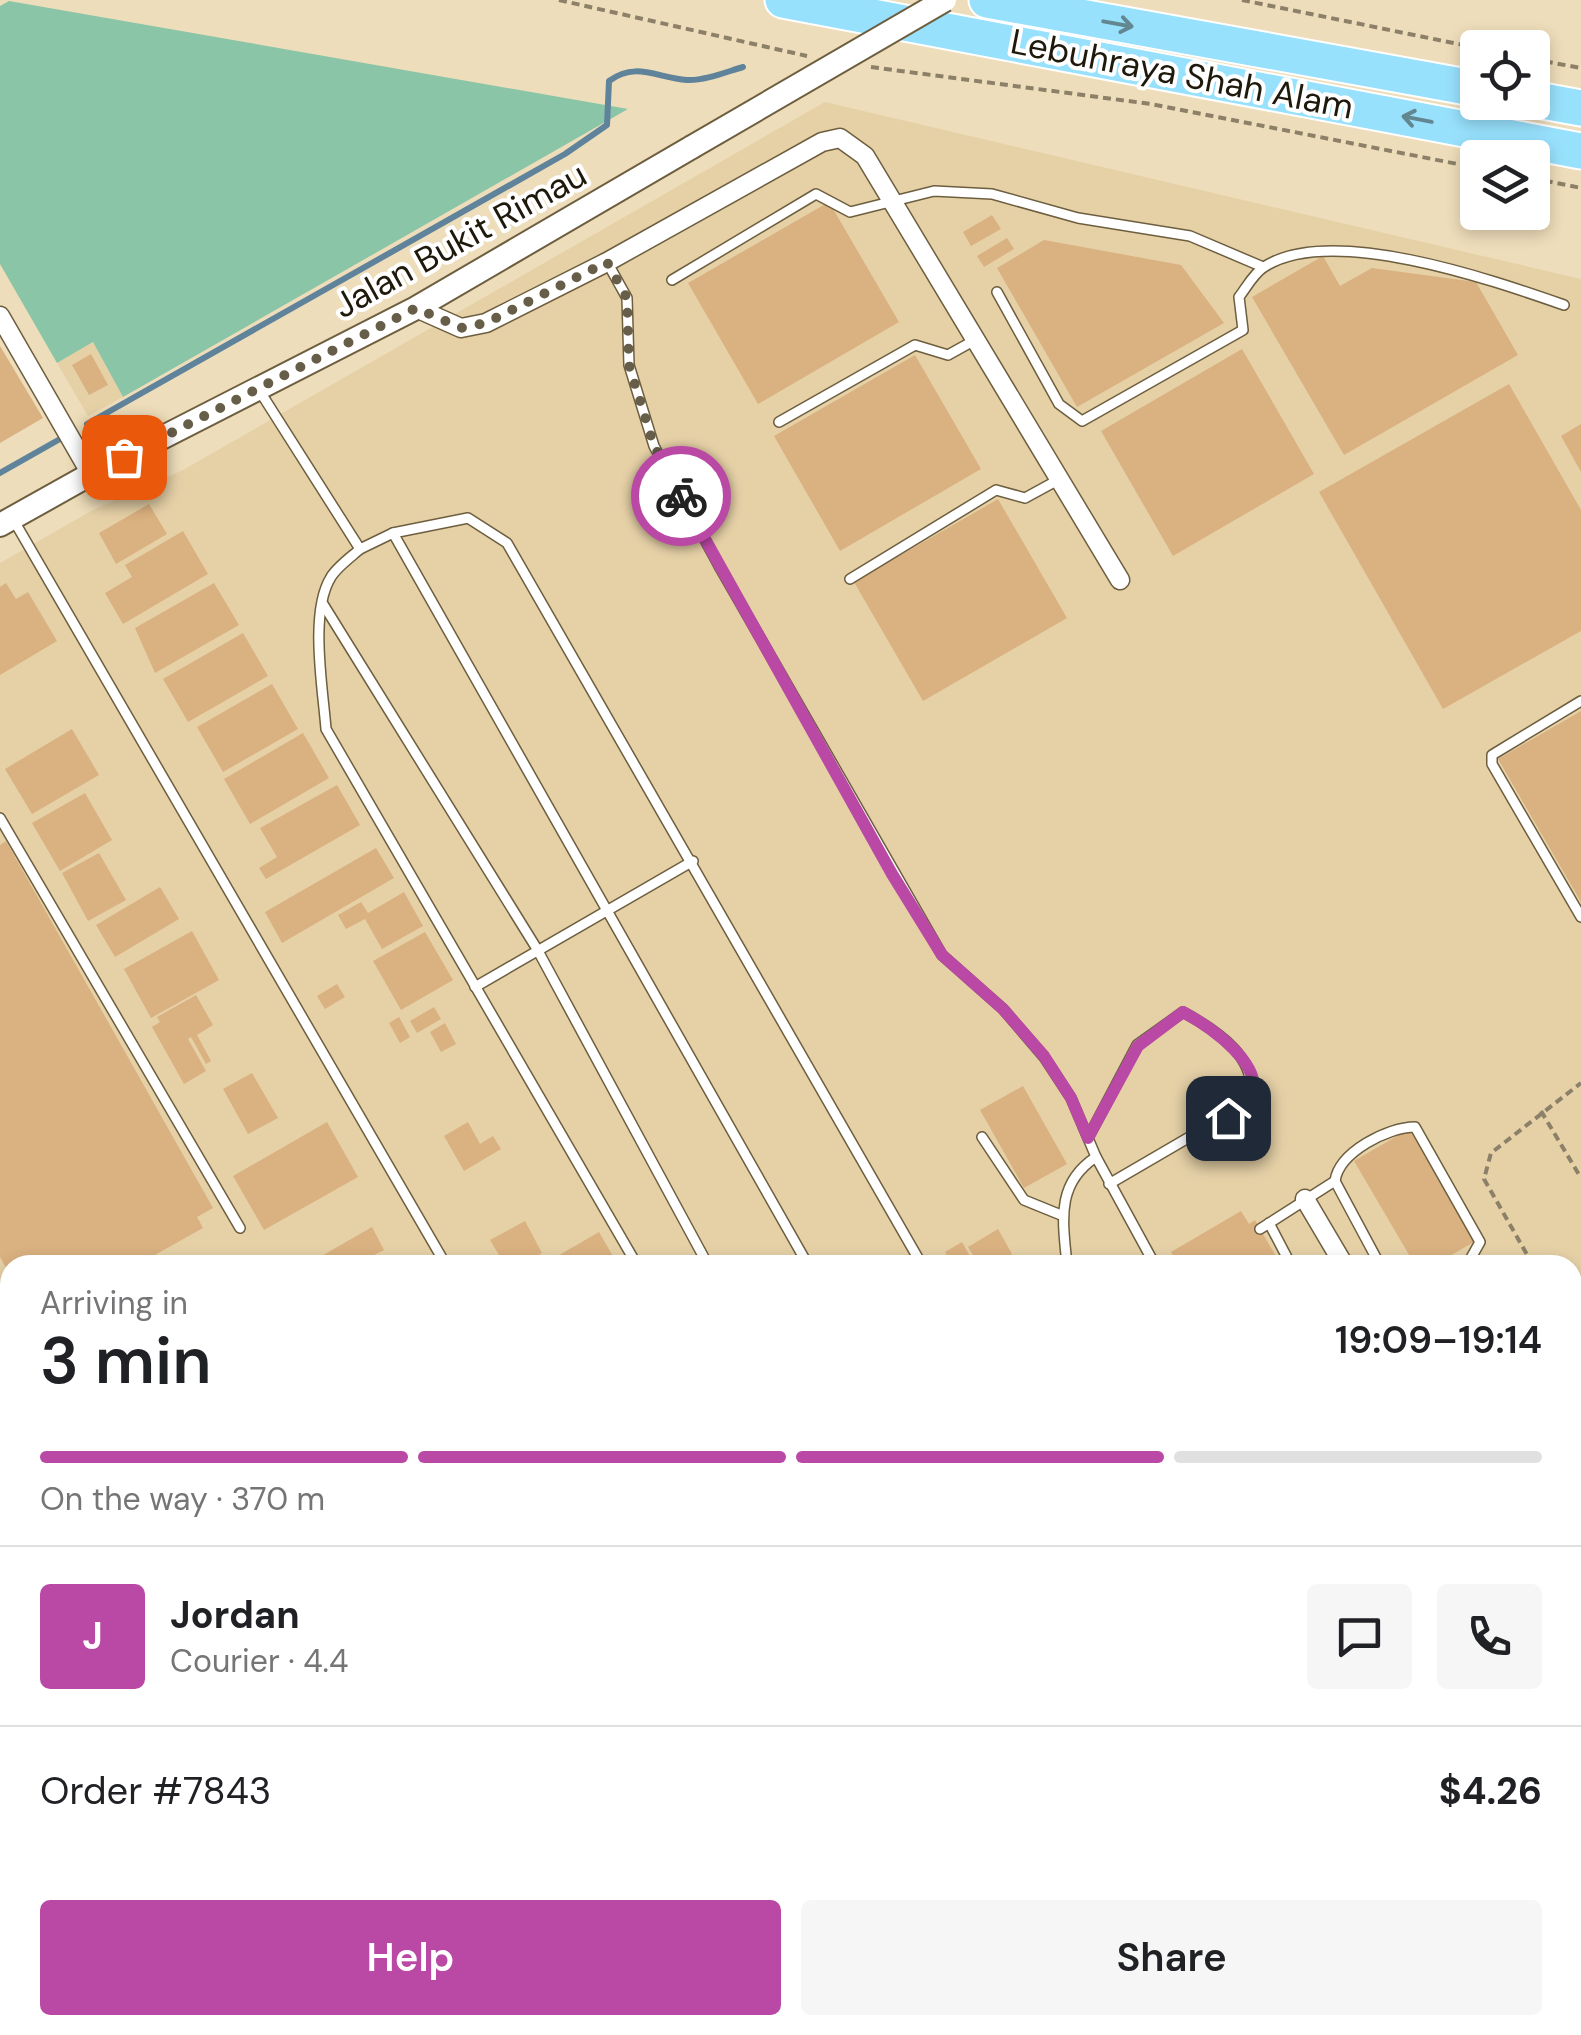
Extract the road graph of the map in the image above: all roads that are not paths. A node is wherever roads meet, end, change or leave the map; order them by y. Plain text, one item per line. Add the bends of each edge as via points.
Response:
1 (783, 0) edge
2 (946, 0) edge
3 (987, 0) edge
4 (1460, 86) edge
5 (1550, 102) edge
6 (1581, 108) edge
7 (1581, 151) edge
8 (893, 202) junction
9 (607, 262) junction
10 (1263, 267) junction
11 (672, 280) dead end
12 (997, 292) dead end
13 (1564, 305) dead end
14 (416, 308) junction
15 (0, 316) edge
16 (975, 340) junction
17 (259, 390) junction
18 (779, 422) dead end
19 (91, 474) junction
20 (1058, 480) junction
21 (6, 522) edge
22 (393, 532) junction
23 (360, 549) junction
24 (850, 578) dead end
25 (1120, 580) dead end
26 (323, 604) junction
27 (1581, 701) edge
28 (0, 818) edge
29 (693, 860) junction
30 (610, 910) junction
31 (1581, 917) edge
32 (537, 949) junction
33 (475, 987) junction
34 (982, 1137) dead end
35 (1088, 1138) junction
36 (1096, 1157) junction
37 (1335, 1182) junction
38 (1109, 1184) junction
39 (1305, 1199) junction
40 (1061, 1214) junction
41 (240, 1228) dead end
42 (440, 1255) edge
43 (632, 1255) edge
44 (703, 1255) edge
45 (802, 1255) edge
46 (916, 1255) edge
47 (1067, 1255) edge
48 (1149, 1255) edge
49 (1284, 1255) edge
50 (1338, 1255) edge
51 (1375, 1255) edge
52 (1473, 1255) edge

7 -> 1 highway, Lebuhraya Shah Alam
2 - 14 street, Jalan Bukit Rimau, bridge
3 -> 4 highway, Lebuhraya Shah Alam
5 - 6 highway
8 - 9 street via 855,146 840,138
8 - 10 lane via 934,191 992,194 1078,218 1190,236
8 - 11 lane via 850,212 816,194
8 - 16 street
9 - 14 street via 486,323 461,328
9 - 35 lane via 627,298 629,365 654,446 719,566 942,955 1044,1056
10 - 12 lane via 1238,297 1243,330 1082,421 1059,404
10 - 13 lane via 1332,252 1435,264
14 - 17 street, Jalan Bukit Rimau
15 - 19 street
16 - 18 lane via 948,355 915,345
16 - 20 street
17 - 19 street, Jalan Bukit Rimau
17 - 23 lane
19 - 21 street, Jalan Bukit Rimau
20 - 24 lane via 1025,498 996,490
20 - 25 street
21 - 42 lane
22 - 23 lane
22 - 29 lane via 468,518 507,543
22 - 30 lane
23 - 26 lane via 330,578
26 - 32 lane
26 - 33 lane via 319,649 326,729
27 - 31 lane via 1492,755 1492,764
28 - 41 lane
29 - 30 lane
29 - 46 lane
30 - 32 lane
30 - 45 lane
32 - 33 lane
32 - 44 lane
33 - 43 lane
34 - 40 lane via 1024,1200
35 - 36 lane
35 - 38 lane via 1138,1046 1183,1012 1219,1031 1249,1070 1254,1086 1248,1103
36 - 38 lane
36 - 40 lane via 1066,1191
37 - 39 lane
37 - 51 lane
37 - 52 lane via 1337,1169 1353,1153 1402,1127 1415,1127 1480,1242
38 - 48 lane
39 - 49 lane via 1265,1226
39 - 50 street
40 - 47 lane

